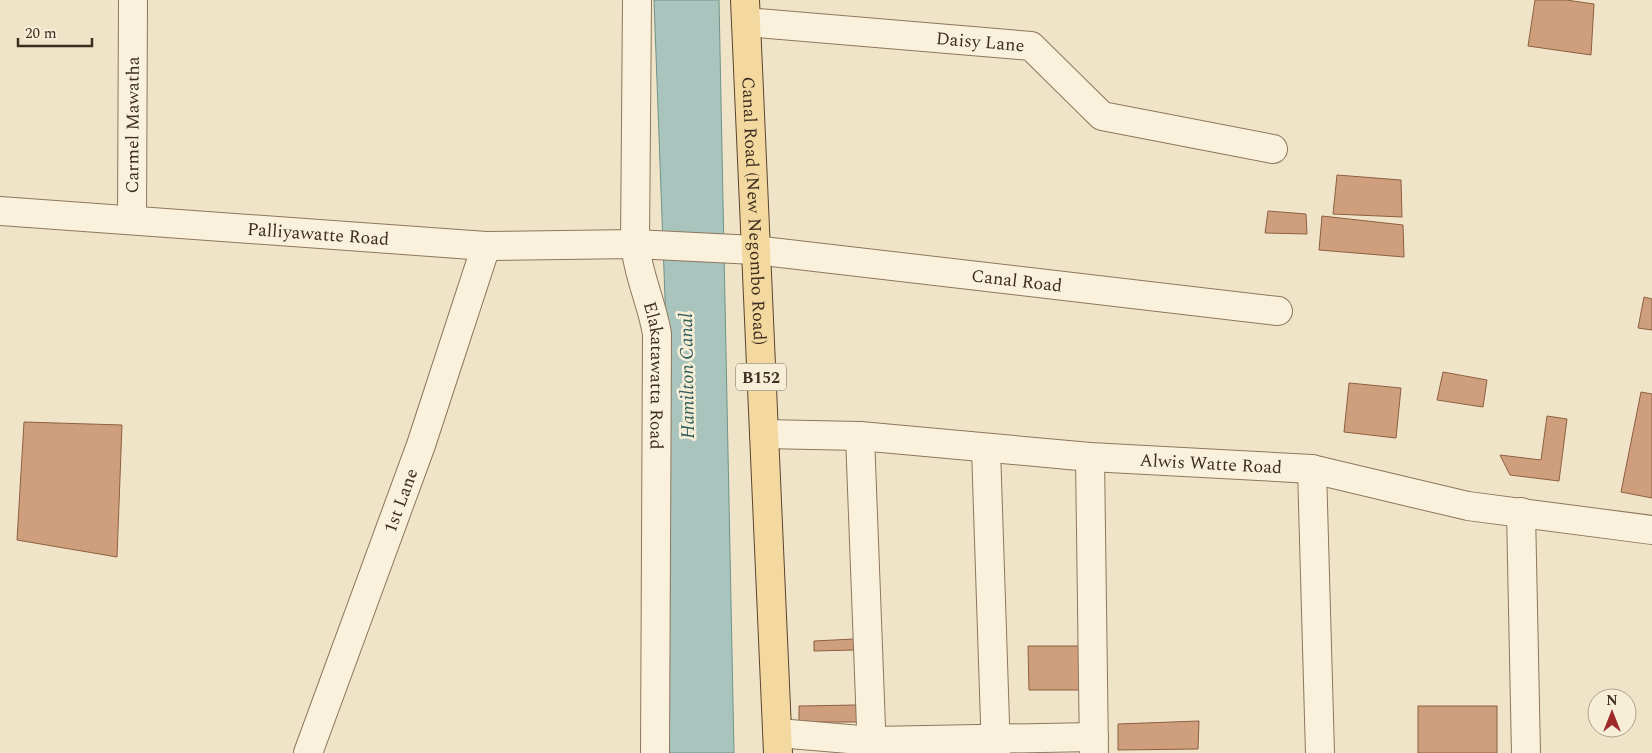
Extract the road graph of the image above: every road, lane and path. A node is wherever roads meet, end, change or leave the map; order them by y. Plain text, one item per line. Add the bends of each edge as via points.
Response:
1 (133, 0) edge
2 (637, 0) edge
3 (746, 11) edge
4 (1273, 149) dead end
5 (0, 211) edge
6 (132, 220) junction
7 (635, 244) junction
8 (486, 246) junction
9 (755, 250) junction
10 (1278, 311) dead end
11 (764, 434) junction
12 (860, 436) junction
13 (986, 449) junction
14 (1090, 457) junction
15 (1312, 469) junction
16 (1521, 512) junction
17 (1652, 530) edge
18 (778, 743) edge
19 (1094, 745) edge
20 (996, 746) edge
21 (872, 747) edge
22 (308, 753) edge
23 (655, 753) edge
24 (1320, 753) edge
25 (1526, 753) edge

1 - 6 street, Carmel Mawatha
2 - 7 street, Elakatawatta Road
3 - 4 street, Daisy Lane via 1031,46 1102,116
3 - 9 main road, Canal Road (New Negombo Road) / B152
5 - 6 street, Palliyawatte Road
6 - 8 street, Palliyawatte Road
7 - 8 street, Palliyawatte Road
7 - 9 street, Canal Road
7 - 23 street, Elakatawatta Road via 657,334
8 - 22 street, 1st Lane via 421,445
9 - 10 street, Canal Road
9 - 11 main road, Canal Road (New Negombo Road) / B152
11 - 12 street, Alwis Watte Road
11 - 18 main road, Canal Road (New Negombo Road) / B152
12 - 13 street, Alwis Watte Road
12 - 21 street
13 - 14 street, Alwis Watte Road
13 - 20 street
14 - 15 street, Alwis Watte Road
14 - 19 street
15 - 16 street, Alwis Watte Road via 1468,506
15 - 24 street
16 - 17 street, Alwis Watte Road
16 - 25 street
18 - 21 street
19 - 20 street
20 - 21 street

